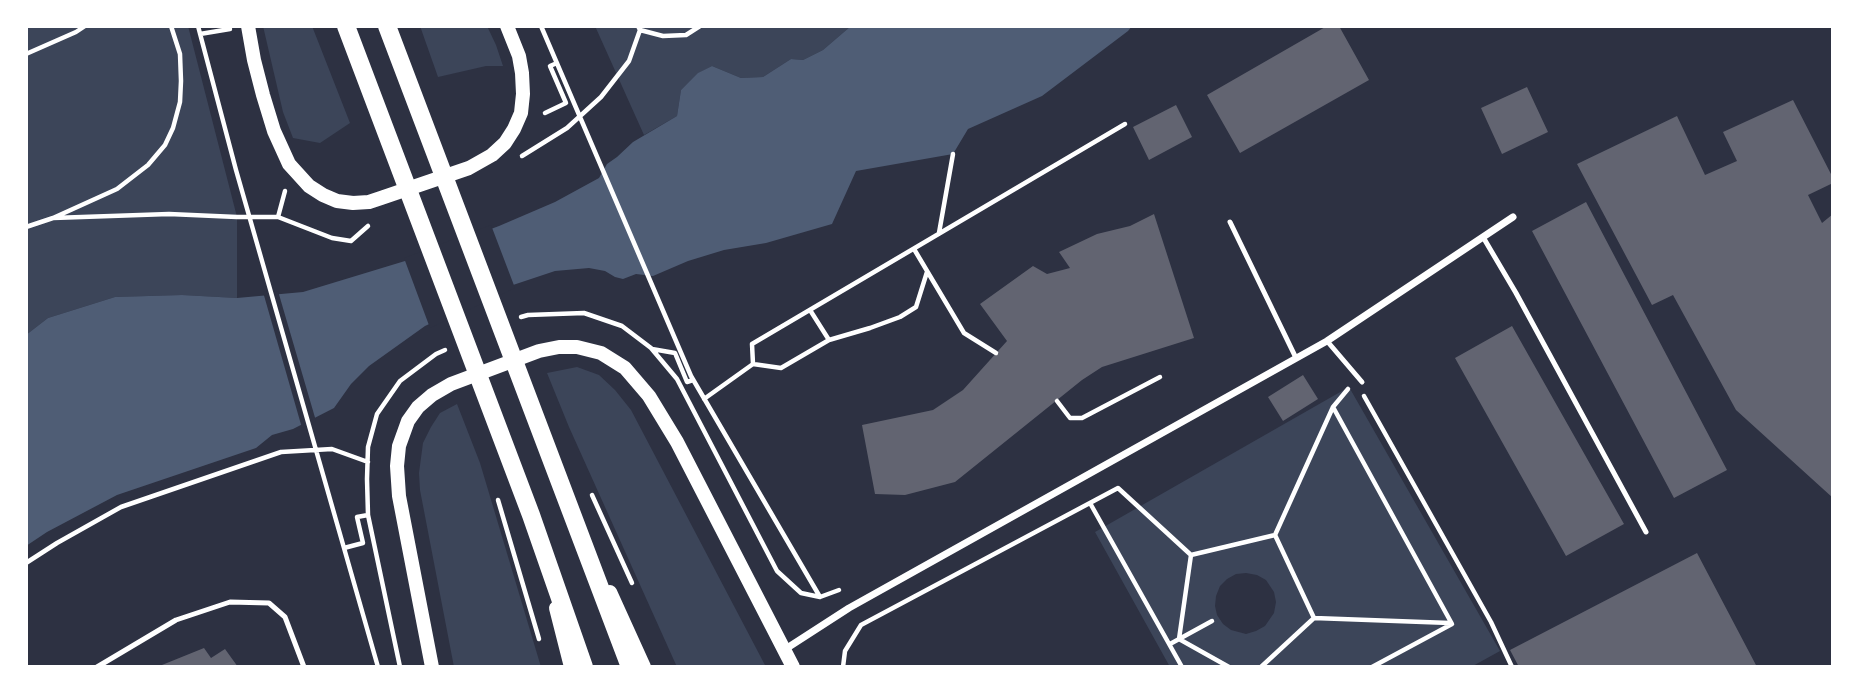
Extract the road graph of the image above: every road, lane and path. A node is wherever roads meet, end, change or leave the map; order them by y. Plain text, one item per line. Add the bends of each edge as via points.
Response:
1 (85, 26) edge
2 (171, 26) edge
3 (198, 26) edge
4 (247, 26) edge
5 (346, 26) edge
6 (387, 26) edge
7 (507, 26) edge
8 (541, 26) edge
9 (700, 26) edge
10 (639, 28) edge
11 (230, 29) dead end
12 (200, 34) junction
13 (26, 54) edge
14 (558, 66) junction
15 (545, 113) dead end
16 (1125, 124) dead end
17 (953, 154) dead end
18 (522, 156) dead end
19 (286, 187) dead end
20 (278, 217) junction
21 (1513, 217) dead end
22 (52, 218) junction
23 (1230, 222) dead end
24 (368, 226) dead end
25 (26, 227) edge
26 (939, 234) junction
27 (1483, 237) junction
28 (914, 249) junction
29 (928, 272) junction
30 (810, 310) junction
31 (829, 341) junction
32 (1327, 341) junction
33 (651, 348) dead end
34 (996, 353) dead end
35 (1296, 358) junction
36 (1345, 362) junction
37 (753, 364) junction
38 (1160, 377) dead end
39 (692, 378) junction
40 (1355, 379) junction
41 (1362, 382) dead end
42 (704, 399) junction
43 (1057, 401) dead end
44 (1334, 407) junction
45 (368, 462) dead end
46 (589, 488) dead end
47 (496, 494) dead end
48 (566, 497) junction
49 (1090, 503) junction
50 (368, 515) dead end
51 (531, 515) junction
52 (1646, 532) dead end
53 (1275, 535) junction
54 (344, 548) junction
55 (1191, 555) junction
56 (26, 563) edge
57 (635, 590) dead end
58 (839, 590) dead end
59 (1314, 618) junction
60 (1212, 621) dead end
61 (1452, 624) junction
62 (1179, 639) junction
63 (540, 640) dead end
64 (1170, 645) junction
65 (784, 650) junction
66 (97, 667) edge
67 (304, 667) edge
68 (378, 667) edge
69 (432, 667) edge
70 (571, 667) edge
71 (584, 667) edge
72 (630, 667) edge
73 (644, 667) edge
74 (793, 667) edge
75 (843, 667) edge
76 (1182, 667) edge
77 (1229, 667) edge
78 (1261, 667) edge
79 (1372, 667) edge
80 (1512, 667) edge

1 - 13 path
2 - 22 path via 180,54 180,102 165,145 117,189
3 - 12 path
4 - 7 main road via 263,95 289,164 323,195 353,203 369,202 477,164 505,143 521,113 523,94 519,56
5 - 51 main road
6 - 48 main road
8 - 14 path
9 - 10 path via 687,36 663,36
10 - 18 path via 629,61 601,97 567,128
11 - 12 path
12 - 54 path
14 - 15 path via 550,66 566,103
14 - 39 path
16 - 26 path
17 - 26 path
19 - 20 path
20 - 22 path
20 - 24 path via 351,241
21 - 27 street
22 - 25 path
23 - 35 lane
26 - 28 path
27 - 32 street
27 - 52 lane
28 - 29 path
28 - 30 path
29 - 31 path via 916,307
29 - 34 path via 964,333
30 - 31 path
30 - 37 path via 752,344
31 - 37 path via 781,368
32 - 35 street
32 - 36 lane
33 - 39 path via 675,353 687,382
35 - 65 street via 849,608
36 - 40 path
36 - 41 lane
37 - 42 path
38 - 43 path via 1082,418 1070,418
39 - 42 path
40 - 44 path
40 - 80 path
42 - 58 path via 820,597
44 - 53 path
44 - 61 path
45 - 56 path via 332,449 281,452 121,507
46 - 57 path
47 - 63 path
48 - 72 main road
48 - 73 main road
49 - 55 path via 1118,488
49 - 64 path
49 - 75 path via 861,625 845,651
50 - 54 path via 357,517 363,543
51 - 70 main road
51 - 71 main road
53 - 55 path
53 - 59 path
54 - 68 path
55 - 62 path
59 - 61 path
59 - 78 path
60 - 62 path
61 - 79 path
62 - 64 path
62 - 77 path
64 - 76 path
65 - 69 main road via 649,396 625,368 601,354 559,347 451,383 418,407 408,421 399,446 399,496
65 - 74 main road
66 - 67 lane via 176,620 230,602 269,603 285,617

